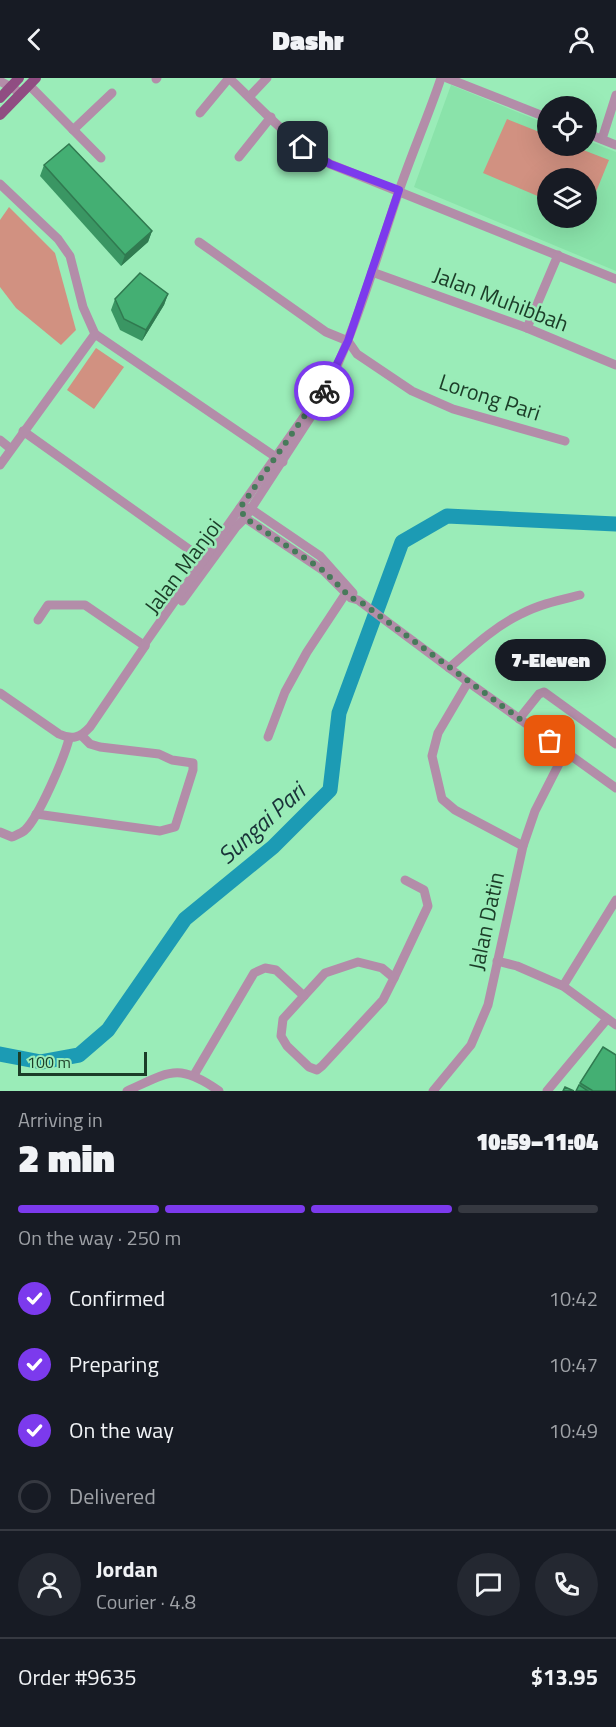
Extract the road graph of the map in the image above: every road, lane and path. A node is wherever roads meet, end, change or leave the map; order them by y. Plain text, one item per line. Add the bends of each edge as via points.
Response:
1 (19, 78) edge
2 (229, 78) edge
3 (267, 78) edge
4 (441, 78) edge
5 (447, 78) edge
6 (32, 81) edge
7 (3, 83) edge
8 (21, 93) junction
9 (112, 93) dead end
10 (616, 95) edge
11 (249, 97) junction
12 (0, 98) edge
13 (200, 113) dead end
14 (537, 114) edge
15 (0, 115) edge
16 (271, 117) junction
17 (73, 130) junction
18 (597, 137) edge
19 (602, 139) junction
20 (616, 145) edge
21 (239, 157) dead end
22 (101, 158) dead end
23 (0, 184) edge
24 (399, 190) junction
25 (199, 242) dead end
26 (558, 255) junction
27 (372, 272) junction
28 (616, 279) edge
29 (527, 328) junction
30 (95, 334) junction
31 (348, 341) junction
32 (616, 365) edge
33 (23, 431) junction
34 (0, 440) edge
35 (565, 441) dead end
36 (11, 449) junction
37 (279, 460) junction
38 (0, 465) edge
39 (240, 508) junction
40 (251, 509) junction
41 (245, 518) junction
42 (204, 560) junction
43 (346, 593) junction
44 (580, 595) dead end
45 (358, 600) junction
46 (38, 620) dead end
47 (145, 646) junction
48 (450, 668) junction
49 (468, 682) junction
50 (0, 693) edge
51 (519, 719) junction
52 (82, 736) junction
53 (268, 737) dead end
54 (69, 739) junction
55 (616, 744) edge
56 (565, 752) junction
57 (616, 788) edge
58 (36, 814) junction
59 (0, 832) edge
60 (523, 846) junction
61 (405, 880) dead end
62 (615, 906) edge
63 (496, 961) junction
64 (394, 978) junction
65 (564, 986) junction
66 (304, 996) junction
67 (608, 1019) junction
68 (616, 1025) edge
69 (194, 1075) junction
70 (127, 1091) edge
71 (219, 1091) edge
72 (434, 1091) edge
73 (547, 1091) edge

1 - 7 main road
2 - 11 street
2 - 13 street
3 - 11 street
4 - 24 street
5 - 14 street
6 - 8 main road
6 - 17 street
7 - 8 street
7 - 12 main road
8 - 15 main road
9 - 17 street
10 - 19 street
11 - 16 street
16 - 21 street
16 - 24 street via 313,155
17 - 22 street
18 - 19 street
19 - 20 street
23 - 30 street via 58,239 70,256 83,307
24 - 26 street
24 - 27 street
25 - 31 street, Lorong Pari via 326,332
26 - 28 street
26 - 29 street
27 - 29 street, Jalan Muhibbah
27 - 31 street
29 - 32 street, Jalan Muhibbah
30 - 33 street
30 - 37 street
31 - 35 street, Lorong Pari via 357,354 412,391 453,409
31 - 37 street via 315,410
33 - 36 street
33 - 42 street
34 - 36 street
36 - 38 street
37 - 39 street, Jalan Manjoi
37 - 40 street, Jalan Manjoi
39 - 40 street
39 - 41 street
39 - 42 street, Jalan Manjoi
40 - 41 street, Jalan Manjoi
40 - 45 street via 320,556
41 - 43 street via 324,571
41 - 47 street, Jalan Manjoi
42 - 47 street, Jalan Manjoi
43 - 45 street
43 - 53 street via 285,692
44 - 48 street via 521,614 483,638
45 - 48 street
46 - 47 street via 48,605 85,605
47 - 52 street, Jalan Manjoi
48 - 49 street
49 - 51 street
49 - 60 street via 438,733 432,756 442,799 454,810
50 - 54 street
51 - 55 street via 544,692
51 - 56 street
52 - 54 street
52 - 58 street via 100,747 159,754 193,763 175,827 160,831
54 - 58 street
56 - 57 street
56 - 60 street, Jalan Datin via 535,811
58 - 59 street via 25,830 12,837
60 - 63 street, Jalan Datin
61 - 64 street via 424,890 428,906
62 - 65 street
63 - 65 street
63 - 72 street, Jalan Datin via 488,1005 471,1045
64 - 66 street via 382,968 358,962 325,974
64 - 66 street via 383,1000 317,1070 309,1067 281,1036 283,1019
65 - 67 street
66 - 69 street via 276,970 265,968 254,973
67 - 68 street
67 - 73 street
69 - 70 street via 174,1071
69 - 71 street

